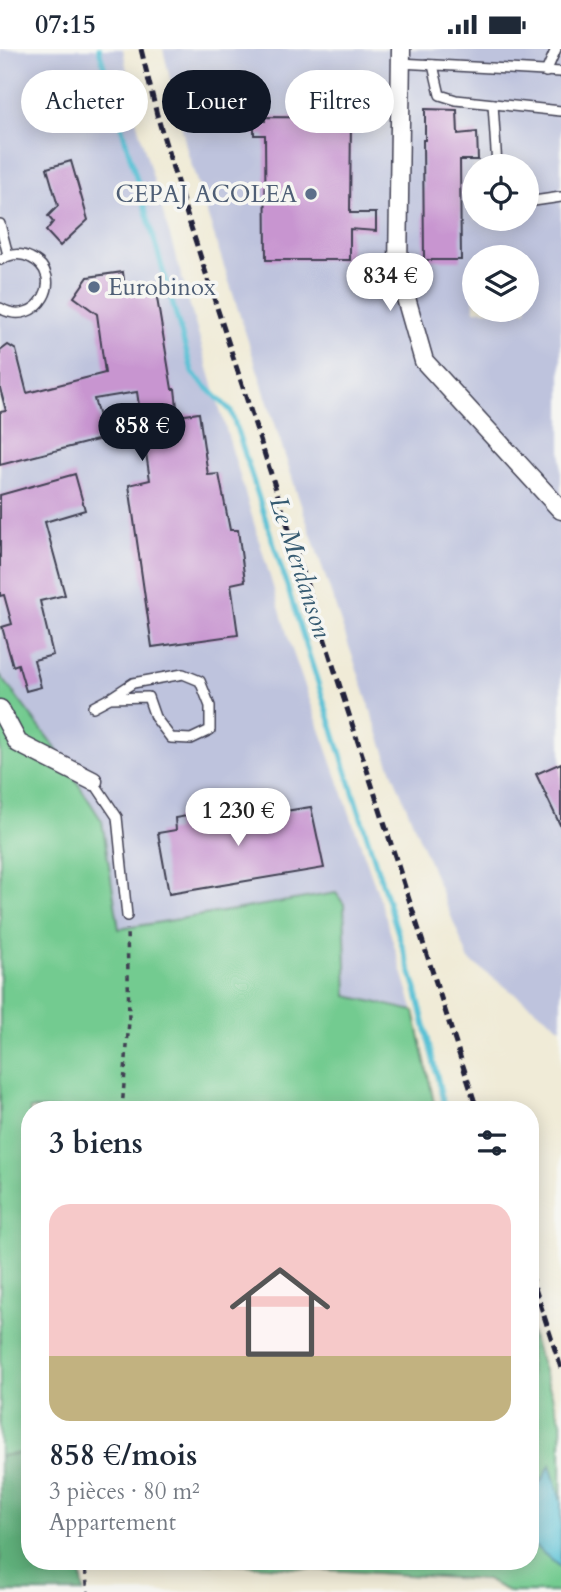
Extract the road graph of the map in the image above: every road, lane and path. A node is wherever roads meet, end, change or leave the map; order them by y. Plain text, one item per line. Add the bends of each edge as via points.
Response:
1 (556, 49) edge
2 (401, 56) edge
3 (433, 65) junction
4 (546, 72) junction
5 (561, 72) edge
6 (493, 104) junction
7 (561, 111) edge
8 (495, 154) edge
9 (561, 197) edge
10 (539, 200) edge
11 (0, 224) edge
12 (4, 258) edge
13 (0, 308) edge
14 (561, 510) edge
15 (110, 698) junction
16 (93, 706) dead end
17 (0, 709) edge
18 (93, 781) joint
19 (127, 916) joint
20 (123, 1101) edge
21 (85, 1570) edge
22 (89, 1592) edge

1 - 4 lane
2 - 3 lane
2 - 14 street via 398,270 424,361
3 - 4 lane
3 - 6 lane via 440,95
4 - 5 lane
6 - 7 lane
6 - 8 lane
9 - 10 lane
11 - 12 lane
12 - 13 lane via 18,254 37,261 47,288 39,305 30,311 11,313
15 - 15 lane via 148,697 171,739 191,739 210,730 210,706 200,681 183,674 133,683
15 - 16 lane
17 - 18 street via 18,743
18 - 19 lane via 117,817
19 - 20 path via 129,1021
21 - 22 path

